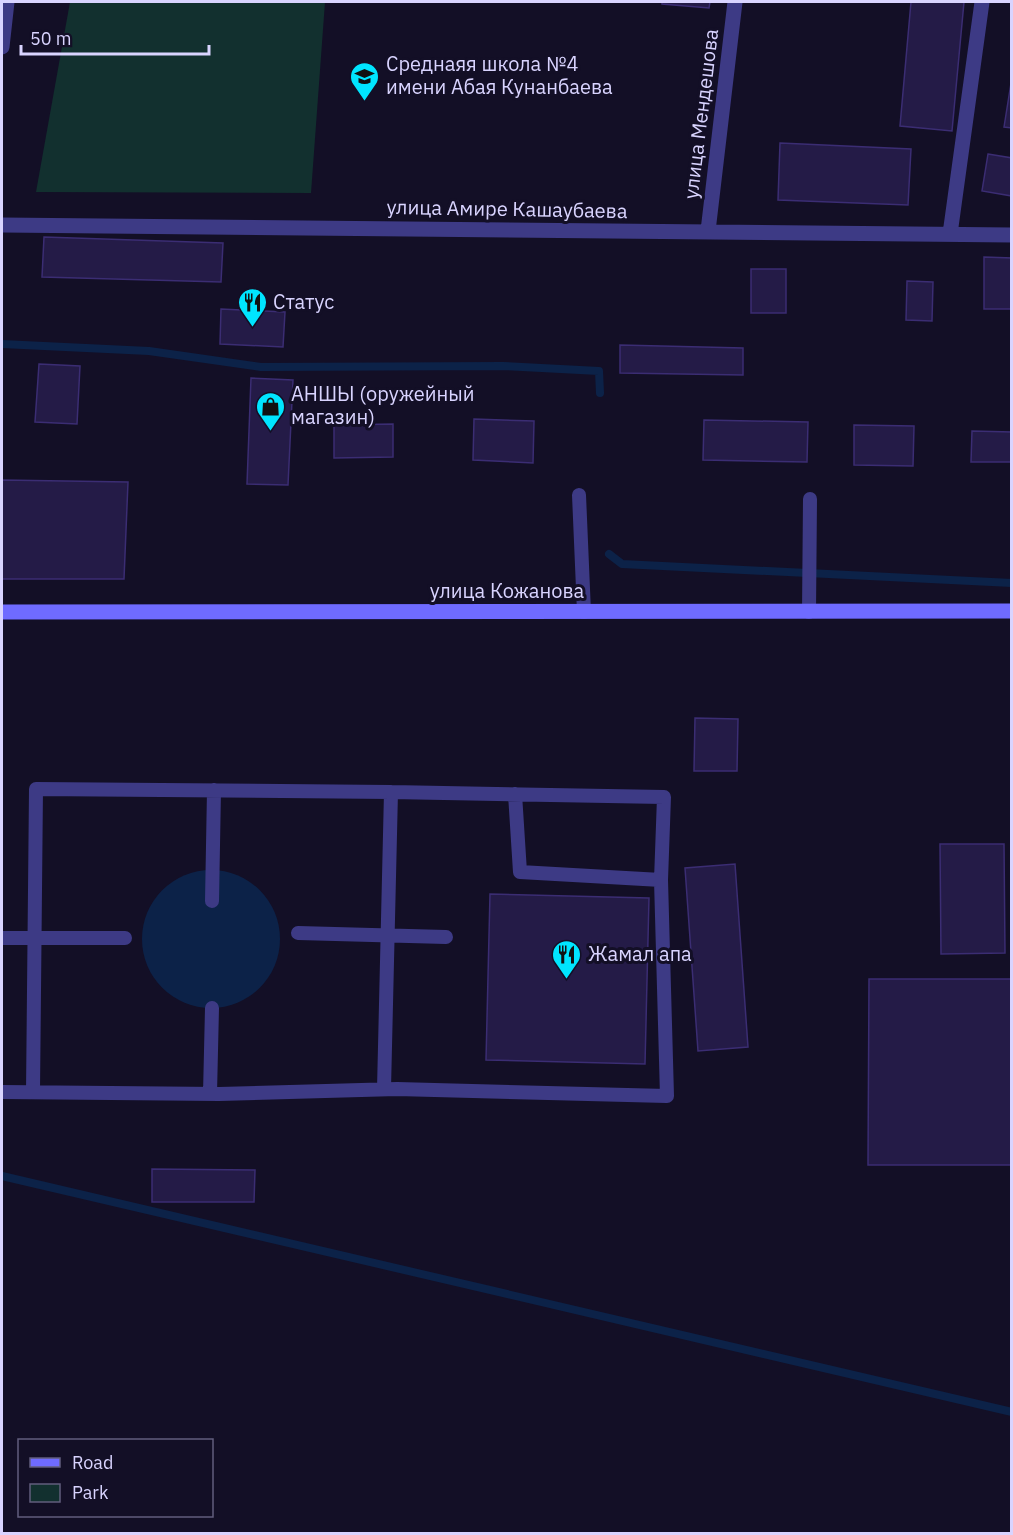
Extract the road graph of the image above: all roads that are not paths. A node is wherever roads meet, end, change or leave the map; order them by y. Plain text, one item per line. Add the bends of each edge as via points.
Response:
1 (7, 2) edge
2 (735, 2) edge
3 (982, 2) edge
4 (2, 47) edge
5 (2, 225) edge
6 (708, 231) junction
7 (950, 234) junction
8 (1011, 235) edge
9 (579, 495) dead end
10 (810, 500) dead end
11 (1011, 611) edge
12 (2, 612) edge
13 (584, 612) junction
14 (809, 612) junction
15 (214, 790) junction
16 (391, 792) junction
17 (515, 794) junction
18 (661, 880) junction
19 (212, 901) dead end
20 (298, 933) dead end
21 (387, 935) junction
22 (446, 937) dead end
23 (2, 938) edge
24 (34, 938) junction
25 (125, 938) dead end
26 (212, 1008) dead end
27 (384, 1089) junction
28 (2, 1092) edge
29 (33, 1092) junction
30 (210, 1094) junction

1 - 4 street
2 - 6 street, улица Мендешова
3 - 7 street
5 - 6 street, улица Амире Кашаубаева
6 - 7 street, улица Амире Кашаубаева
7 - 8 street, улица Амире Кашаубаева
9 - 13 lane
10 - 14 lane
11 - 14 main road, улица Кожанова
12 - 13 main road, улица Кожанова
13 - 14 main road, улица Кожанова
15 - 16 lane
15 - 19 lane
15 - 24 lane via 36,789
16 - 17 lane
16 - 21 lane
17 - 18 lane via 520,872
17 - 18 lane via 664,797
18 - 27 lane via 667,1096
20 - 21 lane
21 - 22 lane
21 - 27 lane
23 - 24 lane
24 - 25 lane
24 - 29 lane
26 - 30 lane
27 - 30 lane
28 - 29 lane
29 - 30 lane

